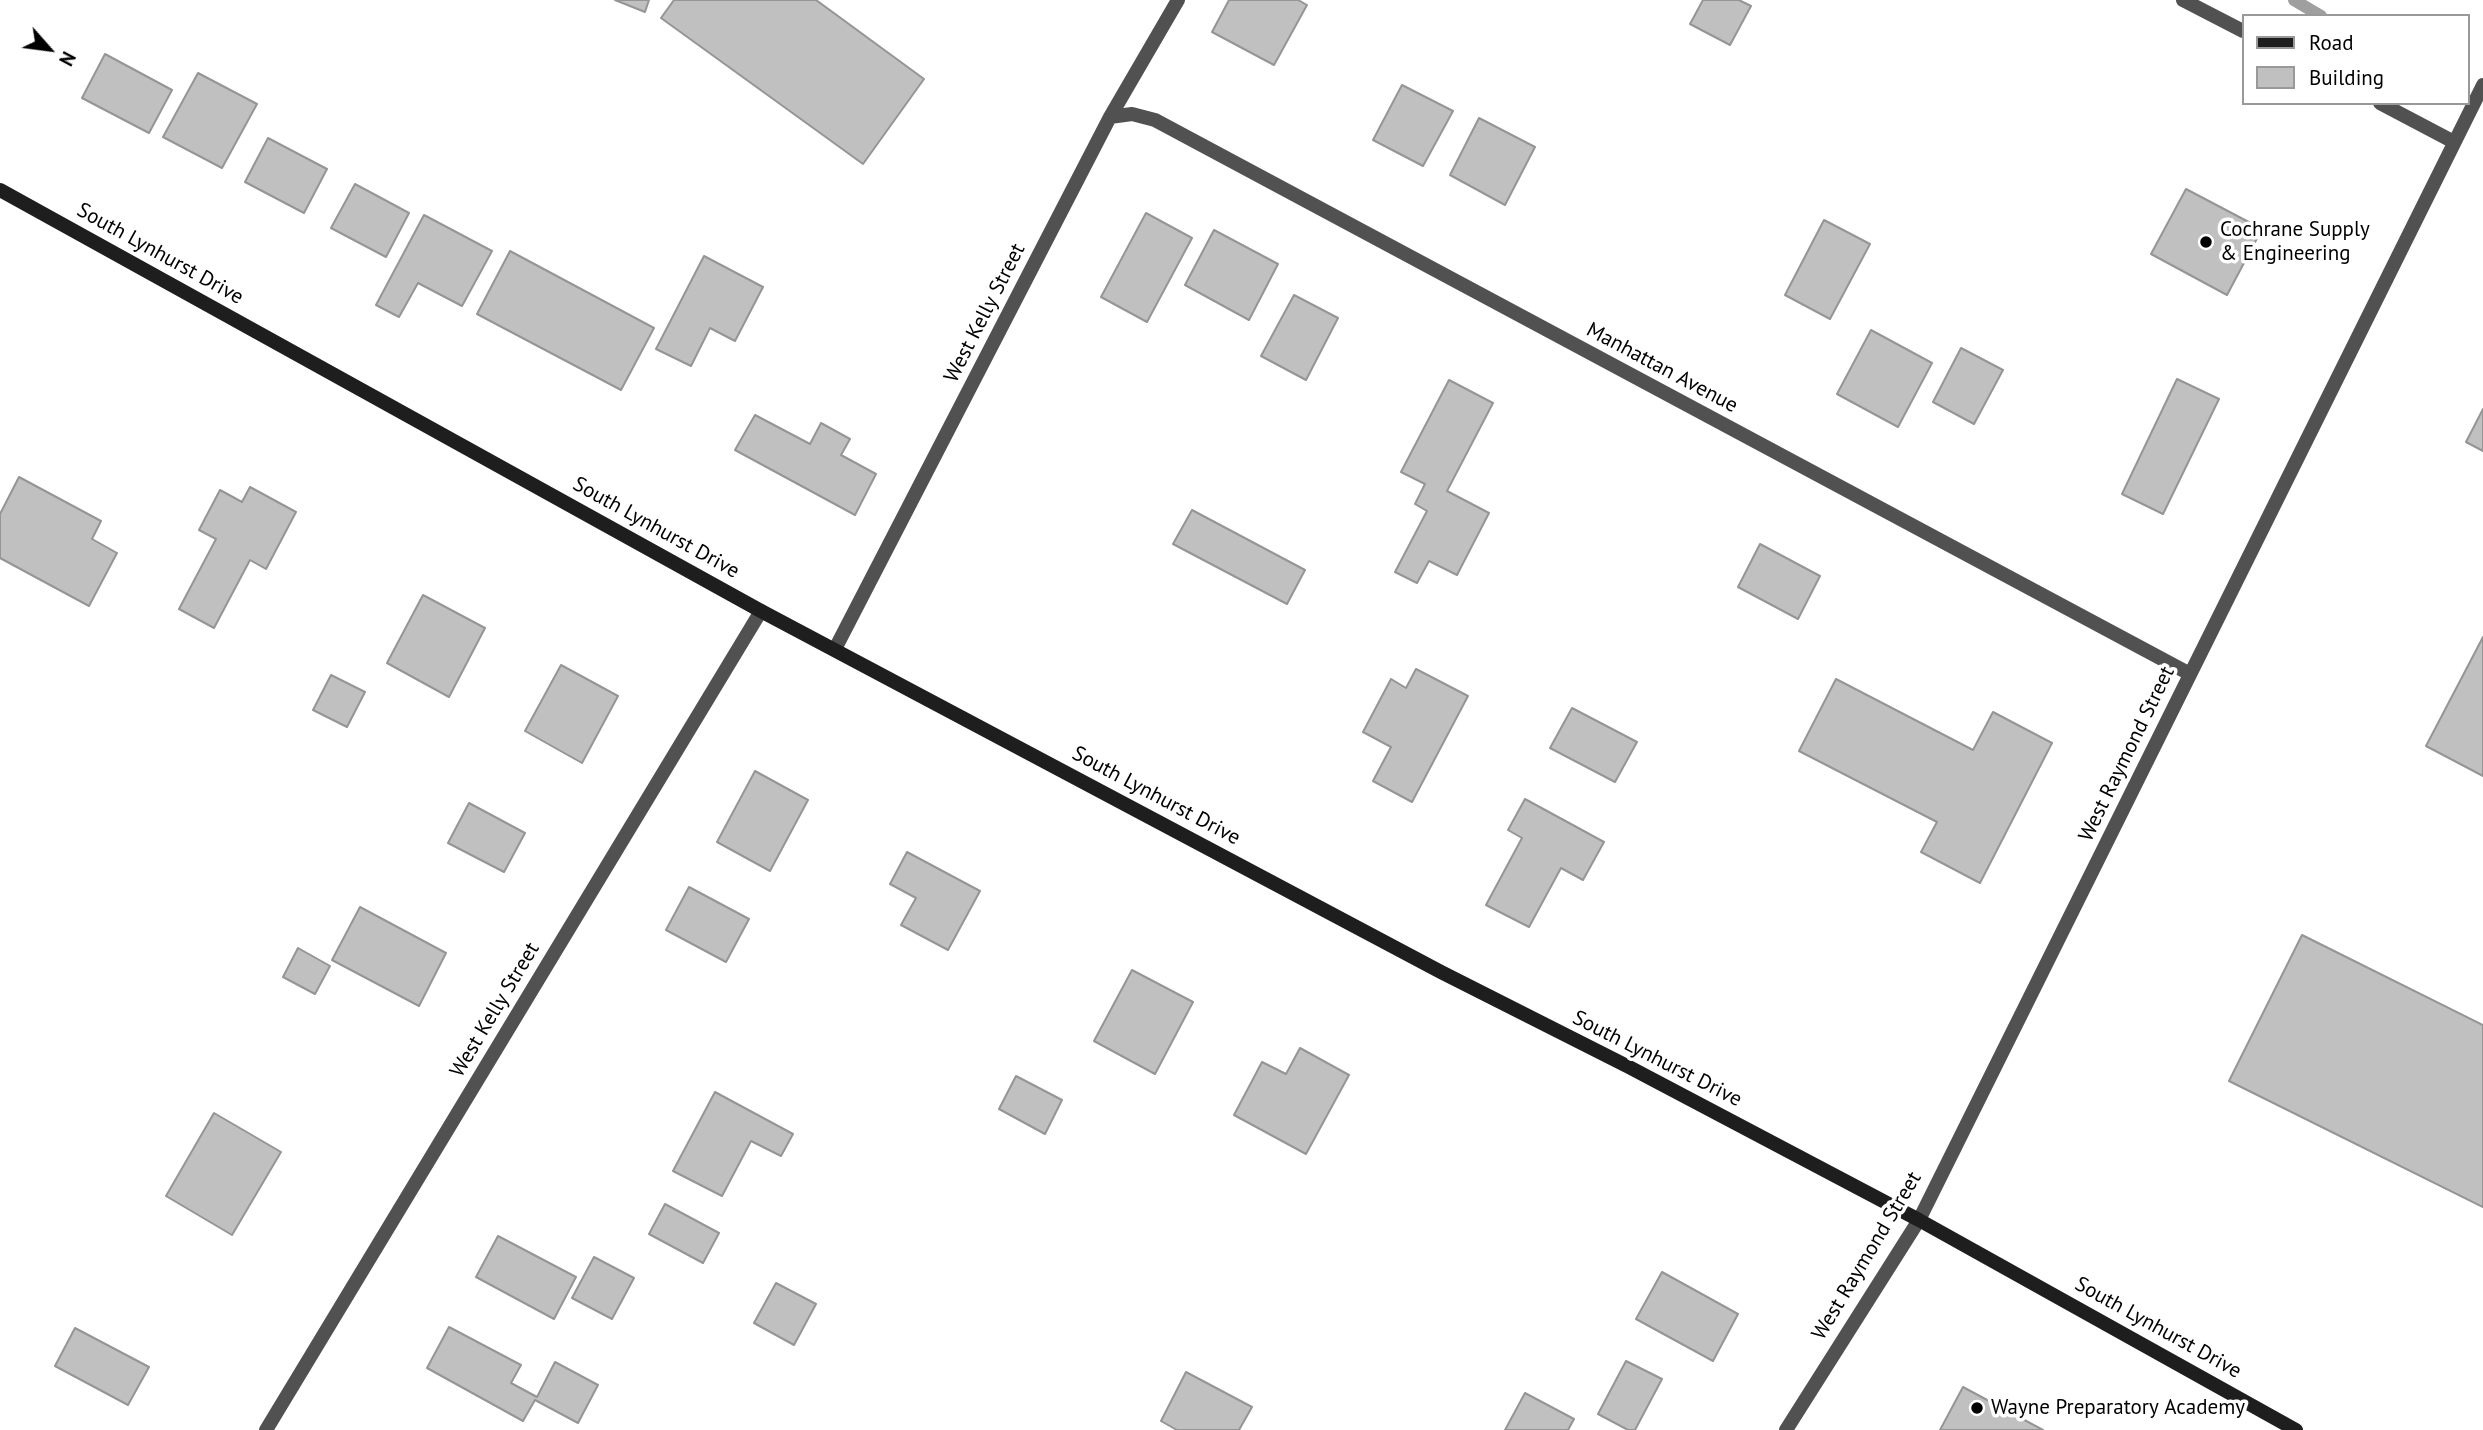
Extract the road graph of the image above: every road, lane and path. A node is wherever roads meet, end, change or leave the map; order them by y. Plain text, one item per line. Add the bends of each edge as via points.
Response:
1 (1178, 0) edge
2 (2183, 0) edge
3 (2242, 31) edge
4 (2483, 85) edge
5 (2384, 105) edge
6 (1110, 117) junction
7 (2454, 142) junction
8 (0, 190) edge
9 (761, 611) junction
10 (835, 649) junction
11 (2190, 674) junction
12 (1919, 1220) junction
13 (266, 1430) edge
14 (1786, 1430) edge
15 (2296, 1430) edge

1 - 6 street, West Kelly Street
2 - 3 street
4 - 7 street, West Raymond Street
5 - 7 street
6 - 10 street, West Kelly Street
6 - 11 street, Manhattan Avenue via 1132,114 1155,120
7 - 11 street, West Raymond Street
8 - 9 main road, South Lynhurst Drive
9 - 10 main road, South Lynhurst Drive
9 - 13 street, West Kelly Street
10 - 12 main road, South Lynhurst Drive
11 - 12 street, West Raymond Street
12 - 14 street, West Raymond Street
12 - 15 main road, South Lynhurst Drive

